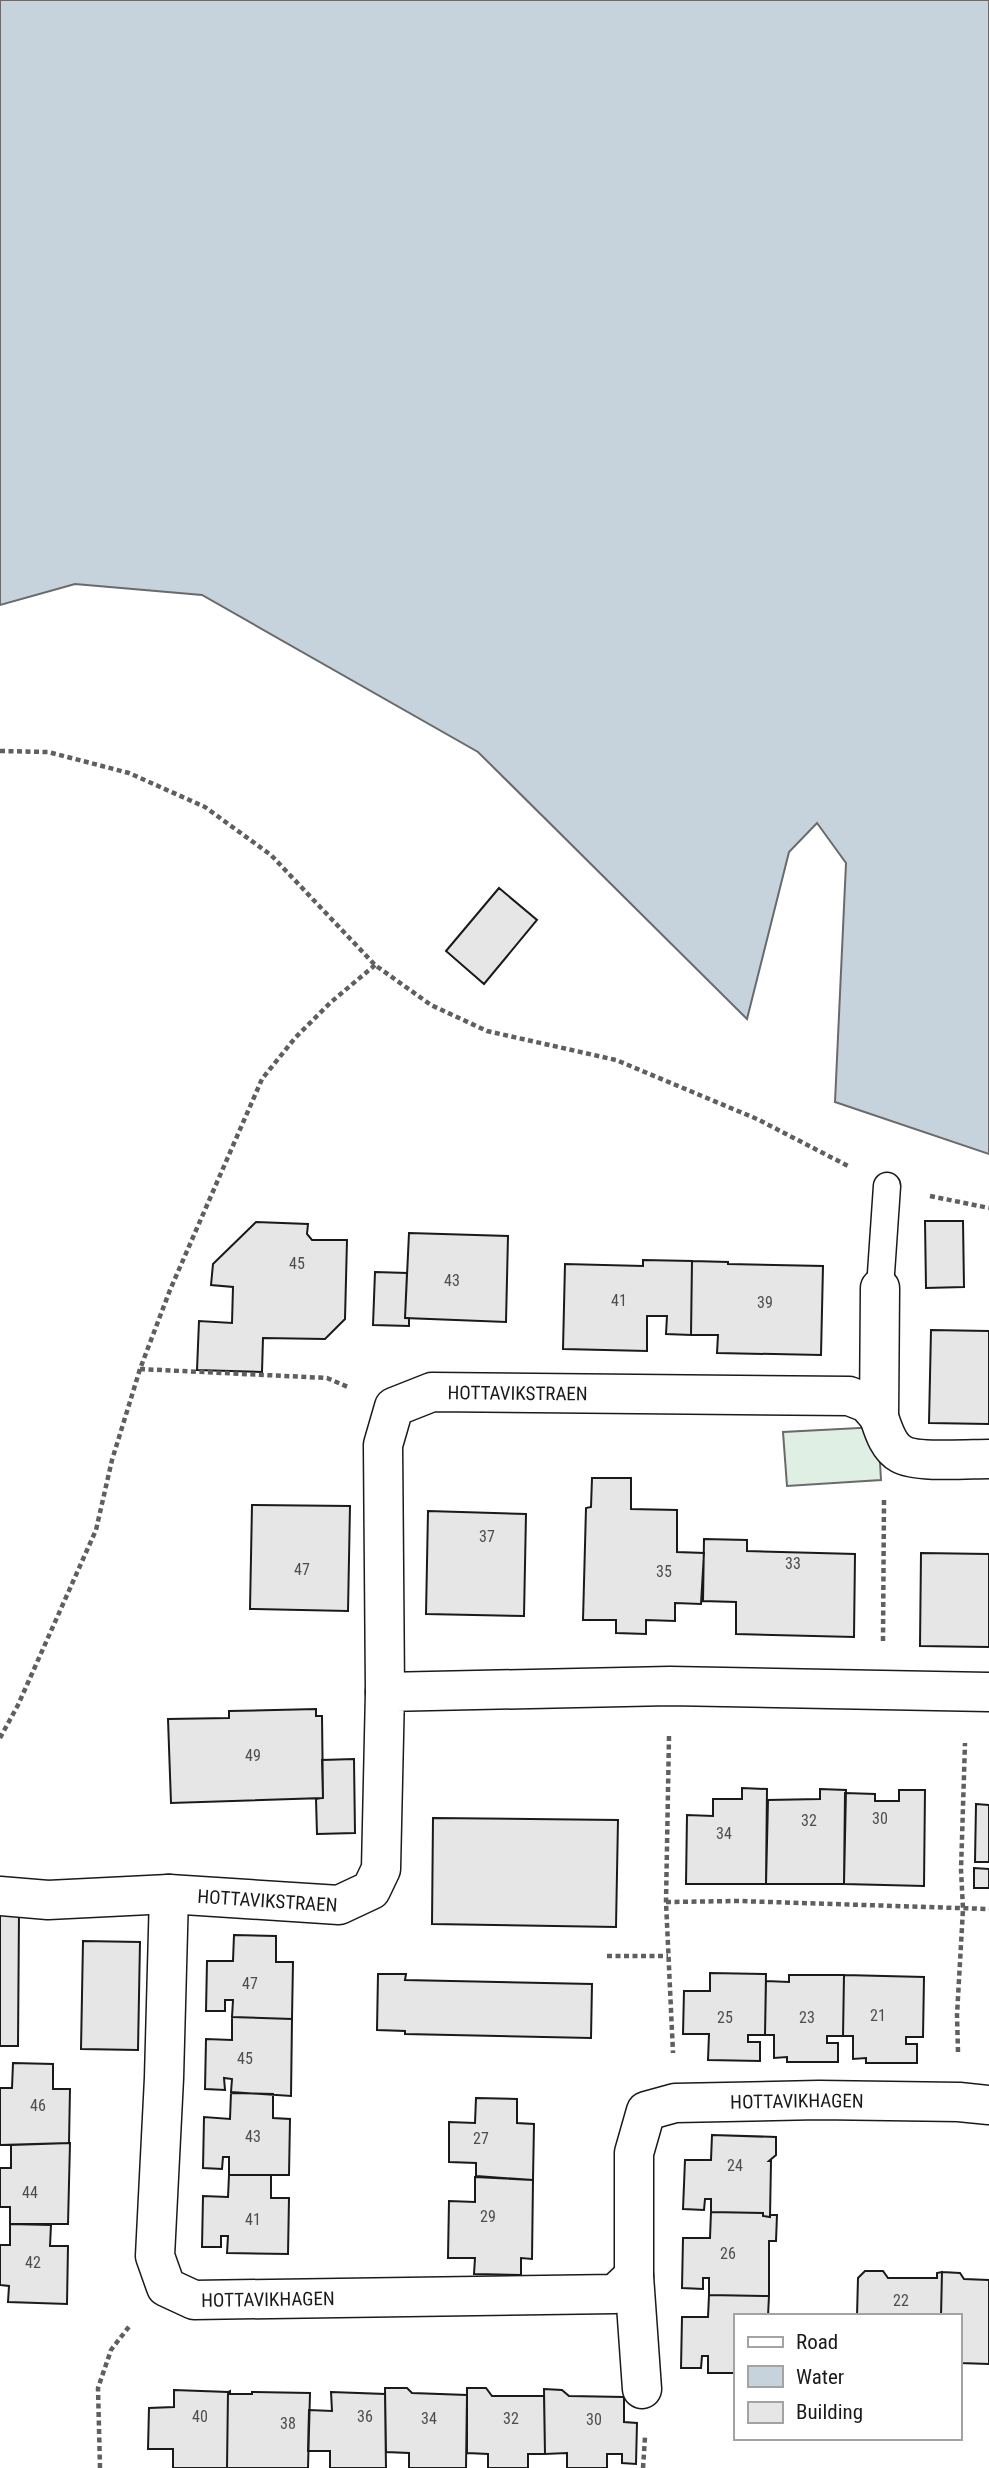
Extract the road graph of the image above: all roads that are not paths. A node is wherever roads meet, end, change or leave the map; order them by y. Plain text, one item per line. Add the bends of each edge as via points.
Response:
1 (887, 1186) road end
2 (880, 1288) joint
3 (882, 1426) junction
4 (989, 1459) edge
5 (385, 1692) junction
6 (977, 1692) edge
7 (169, 1894) junction
8 (0, 1896) edge
9 (974, 2103) edge
10 (634, 2276) junction
11 (642, 2389) dead end

1 - 2 lane
2 - 3 street
3 - 4 street, HOTTAVIKSTRAEN via 900,1454
3 - 5 street, HOTTAVIKSTRAEN via 867,1403 849,1396 432,1392 394,1407 383,1446
5 - 6 street via 670,1686
5 - 7 street, HOTTAVIKSTRAEN via 381,1869 371,1890 339,1905
7 - 8 street, HOTTAVIKSTRAEN via 48,1900
7 - 10 street, HOTTAVIKHAGEN via 155,2256 166,2287 194,2300 615,2294
9 - 10 street, HOTTAVIKHAGEN via 675,2102 646,2111 634,2153
10 - 11 street, HOTTAVIKHAGEN

